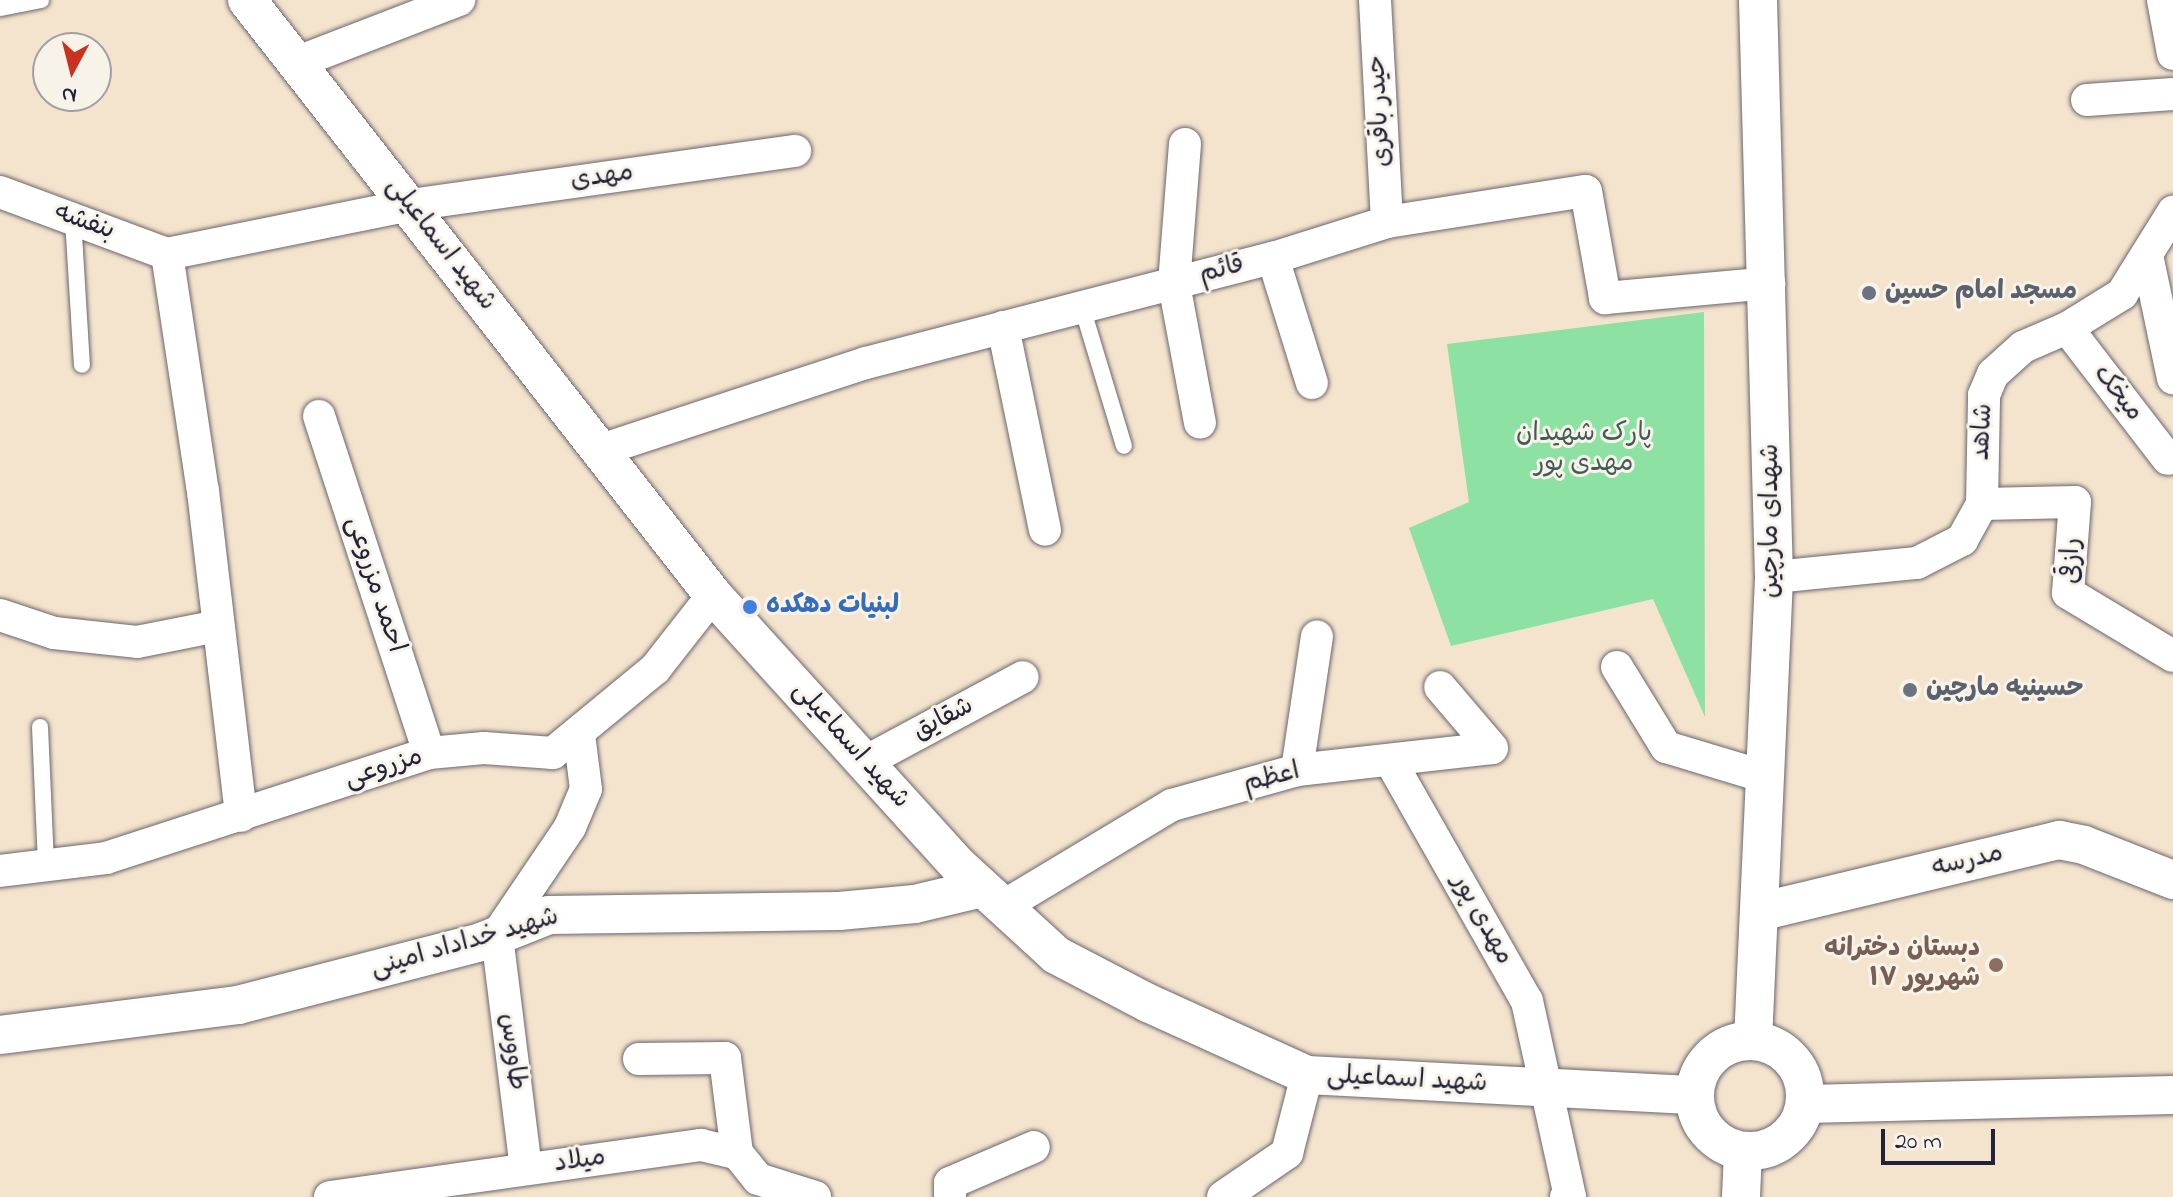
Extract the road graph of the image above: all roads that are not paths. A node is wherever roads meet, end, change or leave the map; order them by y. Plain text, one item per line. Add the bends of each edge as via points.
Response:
1 (41, 0) edge
2 (247, 0) edge
3 (1375, 0) edge
4 (1758, 0) edge
5 (2163, 0) edge
6 (449, 2) edge
7 (0, 8) edge
8 (2173, 54) edge
9 (298, 62) junction
10 (2173, 94) edge
11 (2087, 100) dead end
12 (1185, 144) dead end
13 (795, 151) dead end
14 (0, 192) edge
15 (410, 205) junction
16 (2171, 218) edge
17 (73, 219) junction
18 (1387, 222) junction
19 (167, 254) junction
20 (2147, 255) junction
21 (1273, 258) junction
22 (1769, 283) junction
23 (1174, 284) junction
24 (1082, 307) junction
25 (1003, 327) junction
26 (2067, 328) junction
27 (82, 365) dead end
28 (2173, 378) edge
29 (1312, 383) dead end
30 (319, 416) dead end
31 (1200, 423) dead end
32 (1124, 446) dead end
33 (601, 450) junction
34 (2168, 459) dead end
35 (1982, 504) junction
36 (1045, 530) dead end
37 (1774, 577) junction
38 (713, 595) junction
39 (0, 615) edge
40 (218, 626) junction
41 (1317, 636) dead end
42 (2173, 656) edge
43 (1617, 667) dead end
44 (1023, 677) dead end
45 (1440, 687) dead end
46 (40, 727) dead end
47 (579, 734) junction
48 (429, 753) junction
49 (865, 762) junction
50 (1391, 762) junction
51 (1297, 770) junction
52 (1762, 776) junction
53 (241, 816) junction
54 (46, 865) junction
55 (0, 871) edge
56 (2173, 880) edge
57 (992, 898) junction
58 (1759, 912) junction
59 (497, 935) junction
60 (0, 1035) edge
61 (1753, 1041) junction
62 (639, 1059) dead end
63 (1307, 1075) junction
64 (1542, 1089) junction
65 (1694, 1095) junction
66 (2173, 1095) edge
67 (1806, 1104) junction
68 (1034, 1147) dead end
69 (1743, 1151) junction
70 (737, 1153) junction
71 (526, 1169) junction
72 (330, 1197) edge
73 (815, 1197) edge
74 (950, 1197) edge
75 (1223, 1197) edge
76 (1566, 1197) edge
77 (1741, 1197) edge

1 - 7 lane
2 - 9 street, شهید اسماعیلی
3 - 18 street, حیدر باقری
4 - 22 street, شهدای مارچین
5 - 8 street
6 - 9 street
9 - 15 street, شهید اسماعیلی
10 - 11 street
12 - 23 street
13 - 15 street, مهدی
14 - 17 street, بنفشه
15 - 19 street, مهدی
15 - 33 street, شهید اسماعیلی
16 - 20 street, شاهد
17 - 19 street, بنفشه
17 - 27 lane
18 - 21 street, قائم
18 - 22 street, قائم via 1586,191 1605,298
19 - 40 street
20 - 26 street, شاهد via 2122,294
20 - 28 street
21 - 23 street, قائم
21 - 29 street
22 - 37 street, شهدای مارچین
23 - 24 street, قائم
23 - 31 street
24 - 25 street, قائم
24 - 32 lane
25 - 33 street, قائم via 866,363
25 - 36 street
26 - 34 street, میخک
26 - 35 street, شاهد via 2023,347 1993,374 1984,395
30 - 48 street, احمد مزروعی
33 - 38 street, شهید اسماعیلی
35 - 37 street, شاهد via 1962,540 1939,556 1917,563
35 - 42 street, رازقی via 2075,502 2068,593
37 - 52 street, شهدای مارچین
38 - 47 street, مزروعی via 655,669
38 - 49 street, شهید اسماعیلی
39 - 40 street via 54,633 137,642
40 - 53 street
41 - 51 street
43 - 52 street via 1666,747
44 - 49 street, شقایق
45 - 50 street, اعظم via 1492,748
46 - 54 lane
47 - 48 street, مزروعی via 553,753 484,748
47 - 59 street via 586,789 570,827
48 - 53 street, مزروعی
49 - 57 street, شهید اسماعیلی
50 - 51 street, اعظم
50 - 64 street, مهدی پور via 1527,1001
51 - 57 street, اعظم via 1172,805
52 - 58 street, شهدای مارچین
53 - 54 street, مزروعی via 106,858
54 - 55 street, مزروعی
56 - 58 street, مدرسه via 2059,840
57 - 59 street, شهید خداداد امینی via 839,911 549,915
57 - 63 street, شهید اسماعیلی via 1056,955
58 - 61 street, شهدای مارچین
59 - 60 street, شهید خداداد امینی via 238,1005
59 - 71 street, طاووس
61 - 65 street via 1719,1050 1698,1078
61 - 67 street via 1787,1054 1802,1077
62 - 70 street via 725,1058
63 - 64 street, شهید اسماعیلی
63 - 75 street via 1287,1153
64 - 65 street, شهید اسماعیلی
64 - 76 street, مهدی پور
65 - 69 street via 1697,1111 1714,1138
66 - 67 street
67 - 69 street via 1800,1121 1777,1145
68 - 74 street via 950,1183
69 - 77 street
70 - 71 street, میلاد via 701,1145
70 - 73 street via 758,1179
71 - 72 street, میلاد

